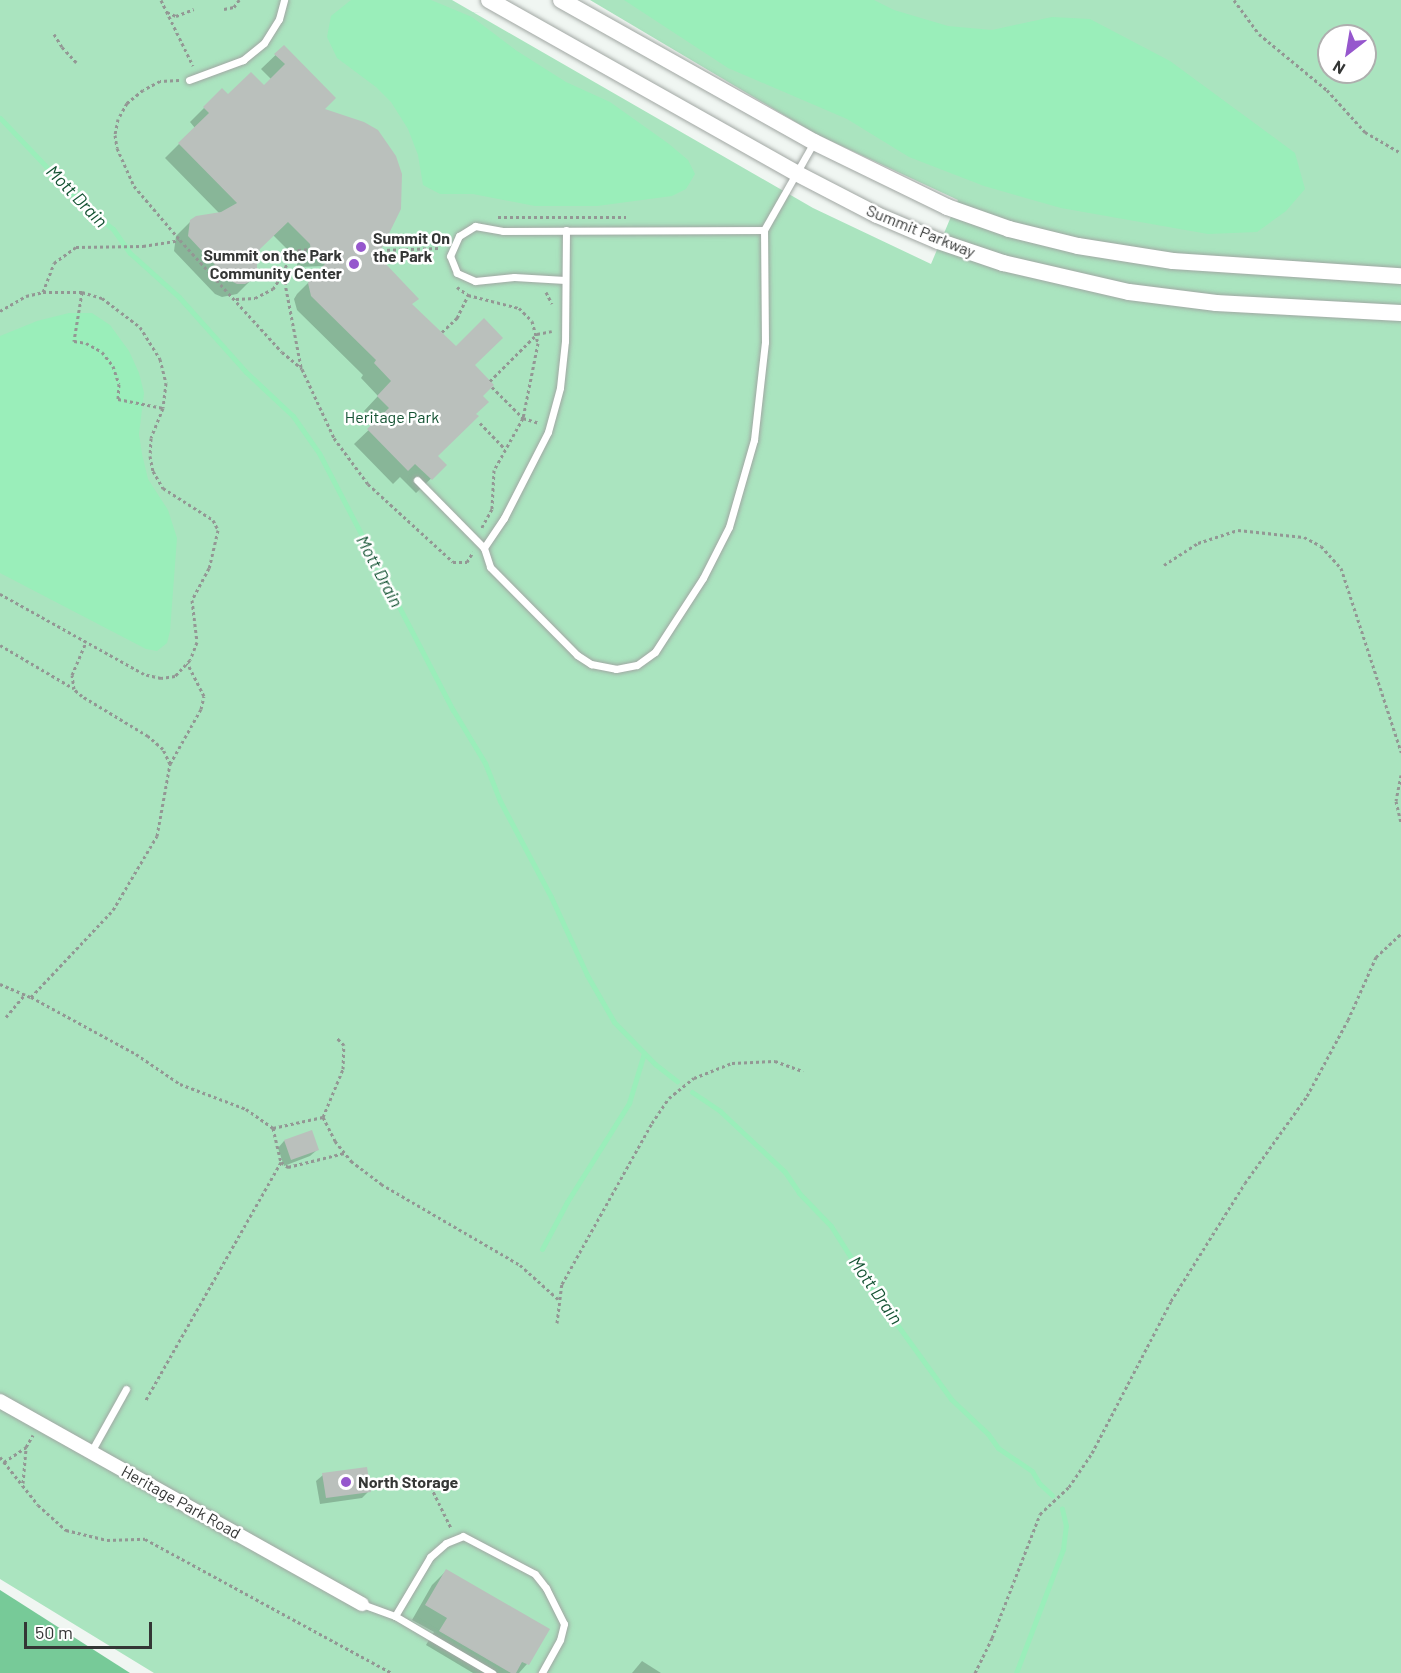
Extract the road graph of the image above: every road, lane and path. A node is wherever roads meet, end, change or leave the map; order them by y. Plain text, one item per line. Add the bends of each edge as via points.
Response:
1 (161, 0) edge
2 (239, 0) edge
3 (284, 0) edge
4 (489, 0) edge
5 (561, 0) edge
6 (1234, 0) edge
7 (194, 9) dead end
8 (225, 9) dead end
9 (166, 12) junction
10 (54, 34) dead end
11 (76, 62) dead end
12 (200, 78) junction
13 (189, 80) joint
14 (814, 142) junction
15 (1401, 153) edge
16 (796, 173) junction
17 (496, 216) dead end
18 (634, 217) dead end
19 (566, 230) junction
20 (764, 230) junction
21 (444, 239) dead end
22 (180, 240) junction
23 (439, 248) junction
24 (310, 249) dead end
25 (381, 250) dead end
26 (439, 258) dead end
27 (283, 273) junction
28 (1401, 276) edge
29 (450, 280) dead end
30 (565, 280) junction
31 (542, 290) dead end
32 (82, 291) junction
33 (43, 292) junction
34 (484, 294) dead end
35 (468, 295) junction
36 (475, 297) junction
37 (235, 299) junction
38 (0, 311) edge
39 (553, 314) dead end
40 (1401, 314) edge
41 (552, 323) dead end
42 (442, 332) dead end
43 (537, 334) junction
44 (302, 369) junction
45 (490, 381) dead end
46 (492, 387) dead end
47 (163, 408) junction
48 (523, 418) junction
49 (480, 423) dead end
50 (549, 426) junction
51 (505, 449) junction
52 (417, 480) dead end
53 (477, 540) junction
54 (484, 548) junction
55 (1164, 565) dead end
56 (0, 594) edge
57 (86, 641) junction
58 (0, 645) edge
59 (187, 663) junction
60 (74, 688) junction
61 (1401, 752) edge
62 (170, 764) junction
63 (1401, 777) edge
64 (1401, 823) edge
65 (1401, 934) edge
66 (0, 984) edge
67 (25, 994) junction
68 (31, 997) junction
69 (6, 1017) dead end
70 (336, 1037) dead end
71 (803, 1071) dead end
72 (323, 1117) junction
73 (273, 1128) junction
74 (344, 1153) junction
75 (281, 1162) junction
76 (559, 1300) junction
77 (557, 1323) dead end
78 (126, 1389) dead end
79 (146, 1400) dead end
80 (0, 1401) edge
81 (40, 1423) junction
82 (26, 1447) junction
83 (91, 1452) junction
84 (0, 1457) edge
85 (4, 1461) junction
86 (428, 1481) dead end
87 (23, 1485) junction
88 (455, 1539) junction
89 (362, 1604) joint
90 (395, 1616) junction
91 (392, 1673) edge
92 (492, 1673) edge
93 (542, 1673) edge
94 (975, 1673) edge

1 - 9 path
2 - 8 path via 234,7
3 - 12 lane via 279,19 264,43 243,60
4 - 16 street, Summit Parkway
5 - 14 street, Summit Parkway
6 - 15 path via 1259,34 1327,90 1365,132
7 - 9 path via 186,15
9 - 12 path
10 - 11 path
12 - 13 lane
13 - 22 path via 160,81 143,90 127,103 115,135 125,170
14 - 16 lane
14 - 28 street, Summit Parkway via 947,207 1078,246 1173,261
16 - 20 lane
16 - 40 street, Summit Parkway via 938,241 1073,281 1187,300
17 - 18 path
19 - 20 lane
19 - 30 lane
19 - 30 lane via 503,231 476,226 459,237 450,256 457,273 475,281 514,277
20 - 54 lane via 765,342 754,440 743,486 729,527 704,578 655,652 637,665 616,669 591,664 490,567
21 - 23 path
22 - 33 path via 143,246 76,247 54,263
22 - 37 path
23 - 25 path
23 - 26 path
24 - 27 path via 298,250
27 - 37 path via 273,289 255,298
27 - 44 path
29 - 35 path
30 - 50 lane via 560,388
31 - 39 path via 549,293
32 - 33 path
32 - 47 path via 102,298 141,327 160,359 166,383
32 - 47 path via 74,341 102,352 113,366 119,384 118,399
33 - 38 path via 26,296
34 - 36 path
35 - 36 path
35 - 42 path via 457,318
36 - 43 path via 519,308 532,321
37 - 44 path
41 - 43 path via 552,332
43 - 45 path
43 - 48 path
44 - 53 path via 334,438 368,484 453,562 467,561
46 - 48 path
47 - 59 path via 151,438 153,471 163,488 213,520 218,530 209,568 192,600 196,642
48 - 50 path
48 - 51 path
49 - 51 path
50 - 54 lane via 526,476
51 - 53 path via 494,470 492,509
52 - 53 lane
53 - 54 lane
55 - 61 path via 1198,543 1238,530 1304,537 1321,546 1341,568
56 - 57 path
57 - 59 path via 144,674 161,678 175,676
57 - 60 path via 72,675
58 - 60 path
59 - 62 path via 204,696
60 - 62 path via 148,736 163,749
62 - 68 path via 157,836 124,892 113,910
63 - 64 path via 1396,801
65 - 94 path via 1376,957 1307,1096 1245,1183 1171,1301 1092,1453 1069,1487 1040,1514
66 - 67 path
67 - 68 path
67 - 69 path
68 - 73 path via 136,1053 180,1084 246,1109
70 - 72 path via 344,1045 343,1069
71 - 76 path via 775,1061 732,1063 694,1078 669,1098 562,1284
72 - 73 path
72 - 74 path
73 - 75 path
74 - 75 path via 288,1167
74 - 76 path via 381,1184 520,1265
75 - 79 path
76 - 77 path
78 - 83 lane
80 - 81 street, Heritage Park Road
81 - 82 path
81 - 83 street, Heritage Park Road
82 - 85 path
82 - 87 path
83 - 89 street, Heritage Park Road
84 - 85 path
85 - 87 path
86 - 88 path
87 - 91 path via 66,1530 107,1540 145,1539
88 - 90 lane via 429,1557
88 - 93 lane via 463,1536 535,1574 546,1588 564,1624
89 - 90 lane
90 - 92 lane

